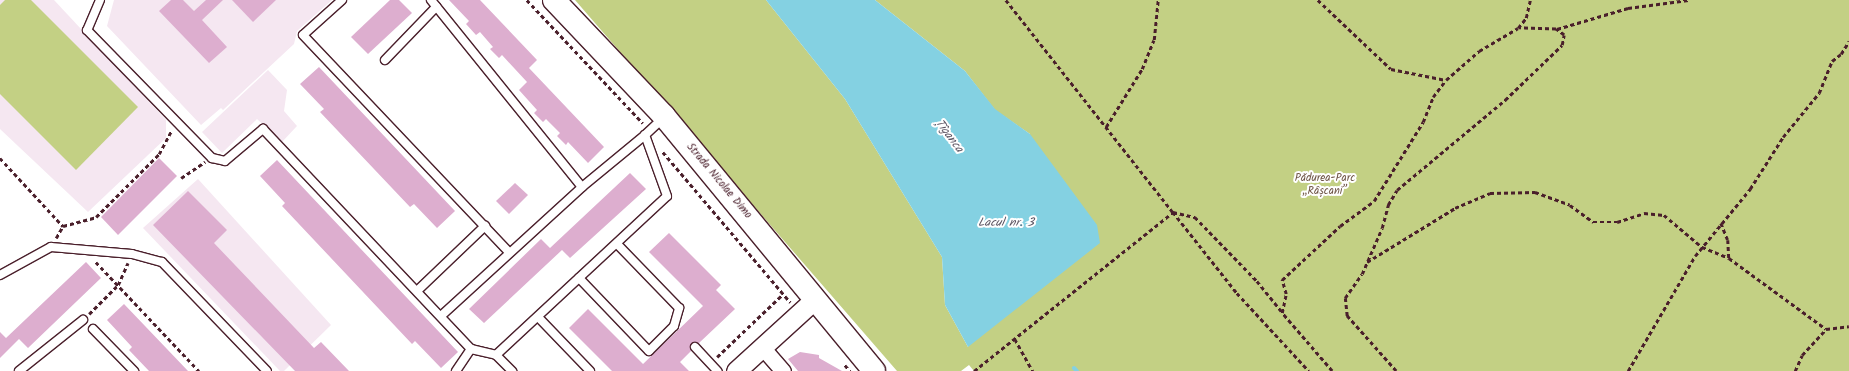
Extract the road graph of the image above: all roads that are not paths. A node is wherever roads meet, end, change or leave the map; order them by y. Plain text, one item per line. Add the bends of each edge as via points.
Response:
1 (100, 0) edge
2 (342, 0) edge
3 (430, 0) edge
4 (554, 0) edge
5 (436, 7) junction
6 (385, 60) dead end
7 (664, 116) junction
8 (645, 135) junction
9 (582, 187) junction
10 (485, 226) junction
11 (617, 244) junction
12 (509, 252) junction
13 (1, 273) edge
14 (579, 278) junction
15 (418, 290) junction
16 (807, 306) junction
17 (442, 315) junction
18 (538, 317) junction
19 (83, 320) road end
20 (93, 329) dead end
21 (695, 347) dead end
22 (762, 347) junction
23 (471, 349) junction
24 (496, 355) junction
25 (19, 371) edge
26 (134, 371) edge
27 (267, 371) edge
28 (456, 371) edge
29 (512, 371) edge
30 (590, 371) edge
31 (717, 371) edge
32 (736, 371) edge
33 (783, 371) edge
34 (874, 371) edge

1 - 15 lane via 86,30 212,158 225,161 263,129
2 - 10 lane via 303,35
3 - 5 lane
4 - 7 main road, Strada Nicolae Dimo
5 - 6 lane
5 - 9 lane
7 - 8 lane
7 - 16 main road, Strada Nicolae Dimo
8 - 9 lane
8 - 11 lane via 667,196
9 - 12 lane
10 - 12 lane
10 - 15 lane
11 - 14 lane
11 - 14 lane via 679,308 676,328 649,350
12 - 17 lane
13 - 27 lane via 51,247 132,254 162,262
14 - 18 lane
15 - 17 lane
16 - 22 street
16 - 34 main road, Strada Nicolae Dimo
17 - 23 lane
18 - 24 lane
18 - 30 lane
19 - 25 lane
20 - 26 lane
21 - 31 lane
22 - 32 street
22 - 33 street
23 - 24 lane
23 - 28 lane
24 - 29 lane

